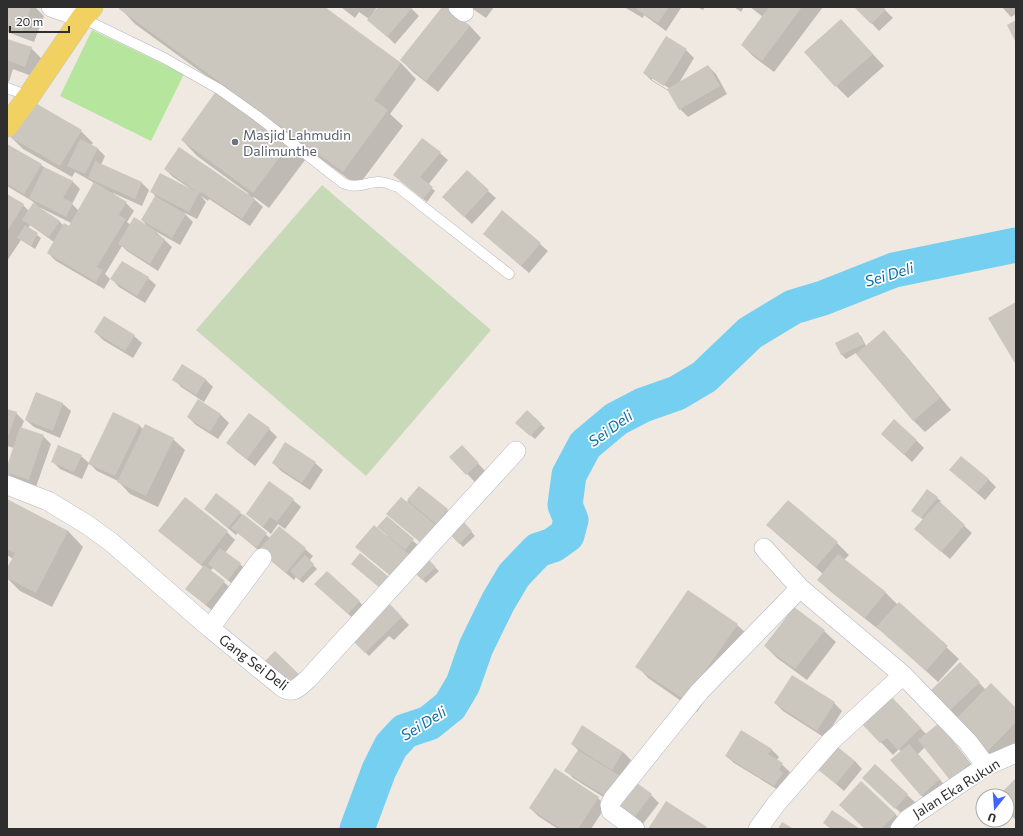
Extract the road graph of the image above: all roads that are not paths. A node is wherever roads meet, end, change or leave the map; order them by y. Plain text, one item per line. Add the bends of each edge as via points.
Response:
1 (52, 7) edge
2 (87, 13) edge
3 (7, 88) edge
4 (29, 96) junction
5 (7, 126) edge
6 (509, 274) dead end
7 (516, 451) dead end
8 (7, 486) edge
9 (764, 548) dead end
10 (262, 558) dead end
11 (800, 588) junction
12 (210, 628) junction
13 (903, 675) junction
14 (1016, 752) edge
15 (986, 766) junction
16 (635, 829) edge
17 (758, 829) edge
18 (900, 829) edge

1 - 2 street
2 - 4 main road
2 - 6 lane via 218,89 343,183 356,187 377,182 398,187
3 - 4 lane
4 - 5 main road
7 - 12 street, Gang Sei Deli via 308,679 296,689 290,691 282,687
8 - 12 street, Gang Sei Deli via 48,501 86,524 111,542
9 - 11 street
10 - 12 street
11 - 13 street
11 - 16 street via 700,692 613,799 611,811
13 - 15 street via 968,742
13 - 17 street via 831,741 776,804
14 - 15 street, Jalan Eka Rukun
15 - 18 street, Jalan Eka Rukun via 908,819

